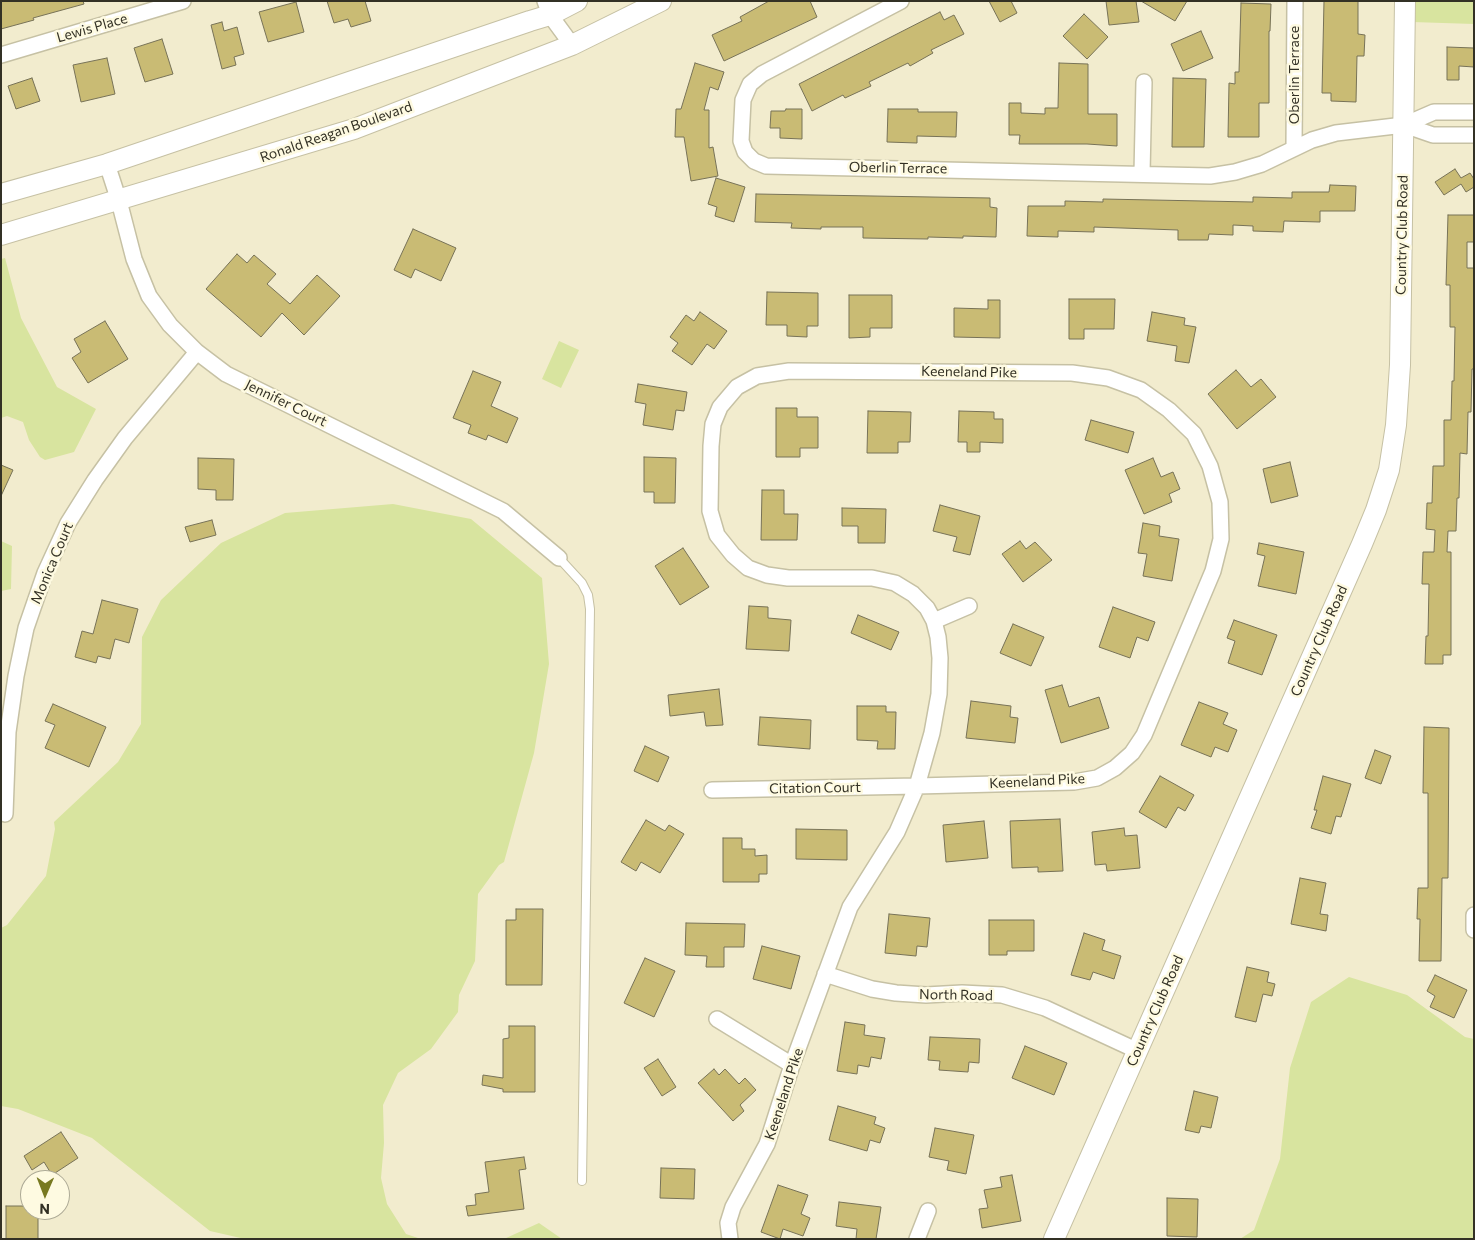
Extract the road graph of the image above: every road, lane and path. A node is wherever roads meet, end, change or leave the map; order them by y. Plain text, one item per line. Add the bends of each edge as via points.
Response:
1 (182, 1) edge
2 (577, 1) edge
3 (661, 1) edge
4 (901, 1) edge
5 (1295, 1) edge
6 (1406, 1) edge
7 (548, 8) edge
8 (572, 45) junction
9 (1, 55) edge
10 (1144, 82) dead end
11 (1474, 112) edge
12 (1404, 125) junction
13 (1474, 135) edge
14 (1294, 148) junction
15 (107, 164) junction
16 (1142, 174) junction
17 (1, 194) edge
18 (119, 201) junction
19 (1, 236) edge
20 (197, 352) junction
21 (559, 558) joint
22 (968, 606) dead end
23 (934, 622) junction
24 (917, 786) junction
25 (712, 790) dead end
26 (4, 795) edge
27 (3, 817) edge
28 (1474, 915) edge
29 (1474, 930) edge
30 (825, 974) junction
31 (717, 1019) dead end
32 (1138, 1050) junction
33 (792, 1065) junction
34 (582, 1181) dead end
35 (928, 1211) dead end
36 (730, 1239) edge
37 (917, 1239) edge
38 (1054, 1239) edge

1 - 9 street, Lewis Place
2 - 7 main road
3 - 8 main road, Ronald Reagan Boulevard
4 - 16 street, Oberlin Terrace via 762,74 750,84 743,100 742,141 745,152 754,161 766,166
5 - 14 street, Oberlin Terrace
6 - 12 main road, Country Club Road
7 - 8 street
7 - 15 main road via 511,27
8 - 18 main road, Ronald Reagan Boulevard via 354,129
10 - 16 street
11 - 12 street via 1434,112
12 - 13 street via 1433,134
12 - 14 street, Oberlin Terrace via 1336,133
12 - 32 main road, Country Club Road via 1400,365 1396,425 1388,470 1362,544
14 - 16 street, Oberlin Terrace via 1262,164 1235,172 1210,176
15 - 17 main road
15 - 18 street, Jennifer Court
18 - 19 main road, Ronald Reagan Boulevard
18 - 20 street, Jennifer Court via 134,259 149,296 170,325
20 - 21 street, Jennifer Court via 226,374 503,511
20 - 26 street, Monica Court via 125,438 95,480 68,523 45,573 26,628 16,676
21 - 34 lane via 582,583 590,609
22 - 23 street
23 - 24 street, Keeneland Pike via 940,658 938,694 932,733
23 - 24 street, Keeneland Pike via 927,608 913,594 894,583 872,578 767,575 748,568 732,555 717,535 710,510 711,446 713,424 720,406 737,387 757,376 788,371 1072,374 1108,378 1141,390 1194,434 1210,466 1220,502 1221,539 1214,571 1144,736 1132,753 1097,778 1074,782
24 - 25 street, Citation Court
24 - 30 street, Keeneland Pike via 897,832 850,907
26 - 27 street, Monica Court
28 - 29 street
30 - 32 street, North Road via 896,993 1002,995 1045,1008
30 - 33 street, Keeneland Pike
31 - 33 street
32 - 38 main road, Country Club Road
33 - 36 street, Keeneland Pike via 767,1144 733,1207 728,1223
35 - 37 street

